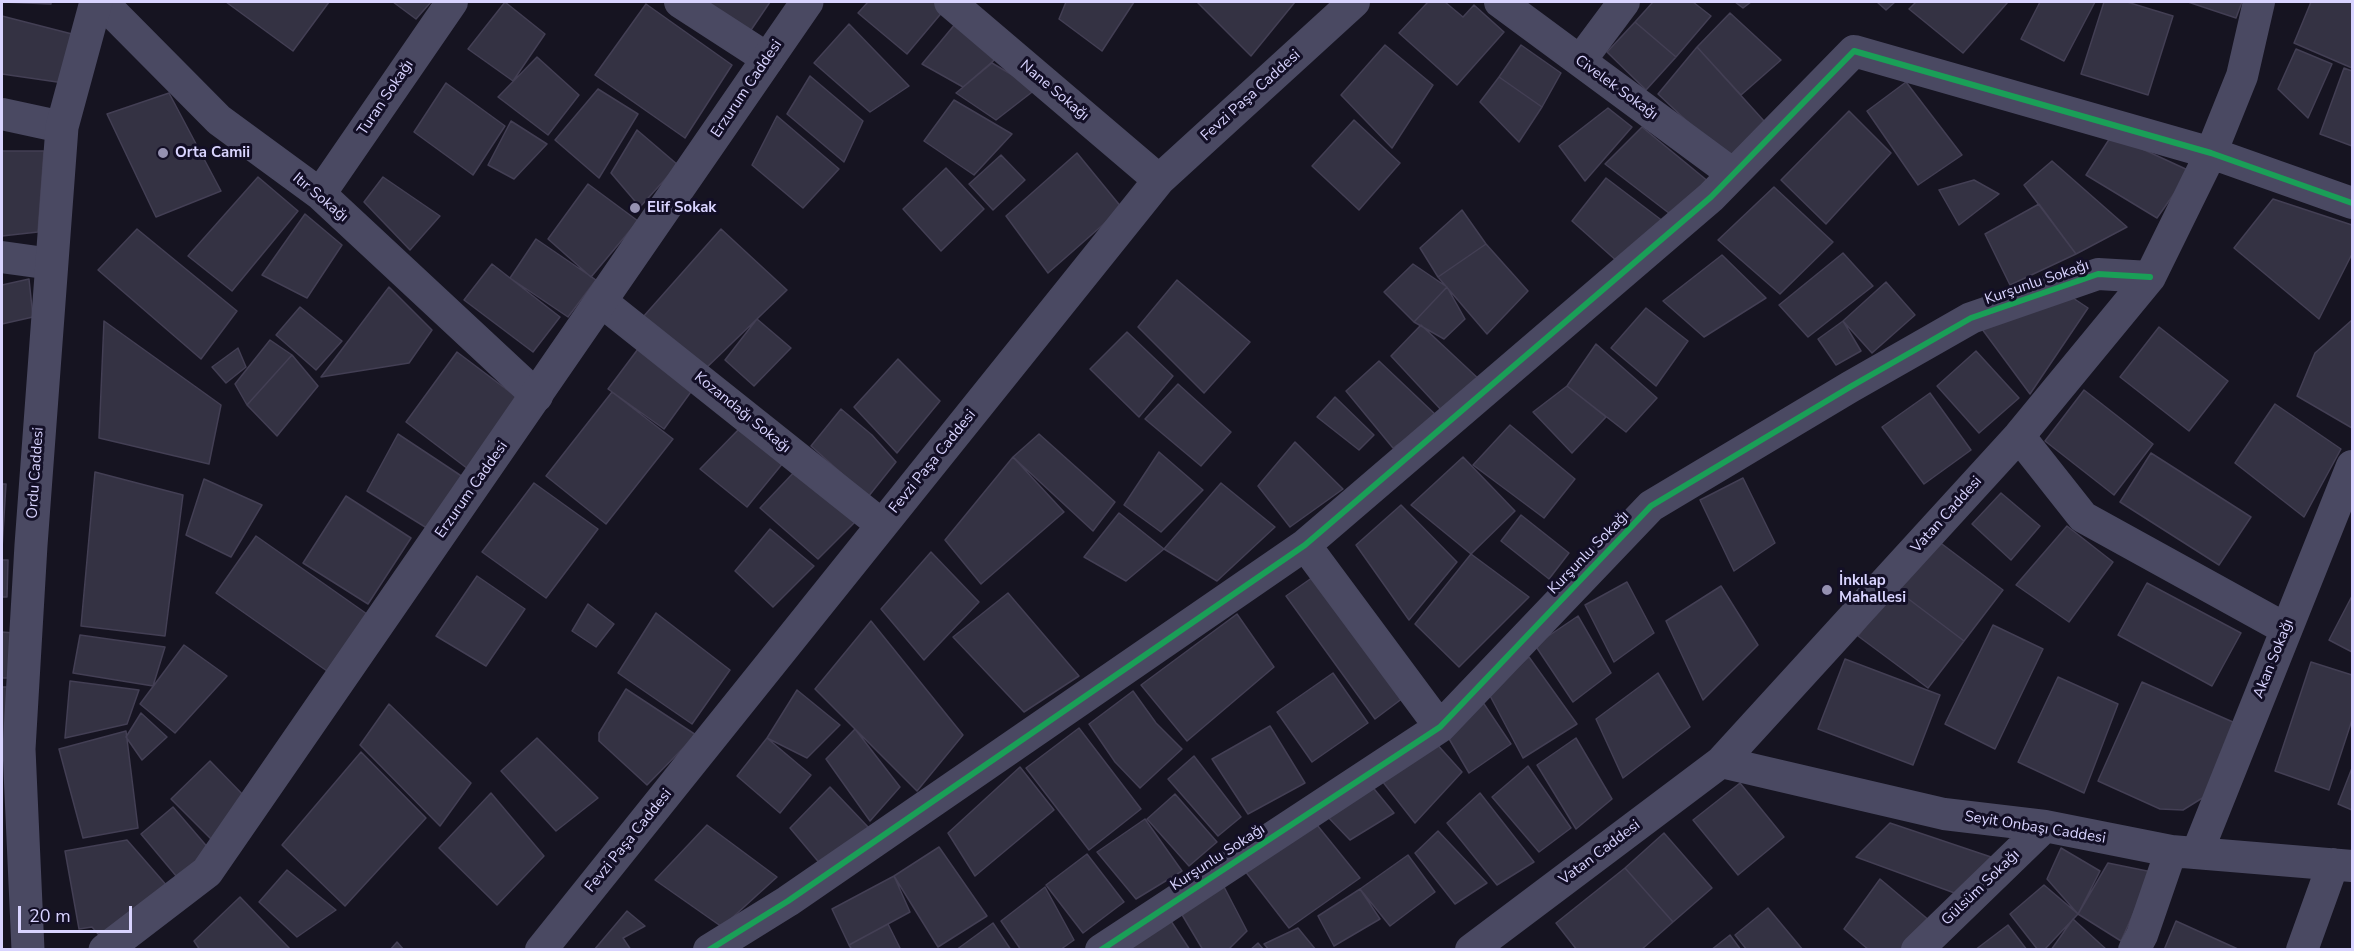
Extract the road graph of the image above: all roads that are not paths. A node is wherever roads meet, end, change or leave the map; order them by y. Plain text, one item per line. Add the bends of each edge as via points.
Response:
1 (96, 2) edge
2 (102, 2) edge
3 (452, 2) edge
4 (680, 2) edge
5 (807, 2) edge
6 (950, 2) edge
7 (1354, 2) edge
8 (1500, 2) edge
9 (1624, 2) edge
10 (2259, 2) edge
11 (768, 59) junction
12 (1580, 61) junction
13 (2, 114) edge
14 (62, 127) junction
15 (2211, 153) junction
16 (1733, 174) junction
17 (1159, 180) junction
18 (320, 194) junction
19 (2352, 202) edge
20 (2, 257) edge
21 (52, 264) junction
22 (2150, 277) junction
23 (602, 302) junction
24 (537, 396) junction
25 (2019, 436) junction
26 (2352, 466) edge
27 (882, 525) junction
28 (1305, 545) junction
29 (2286, 629) junction
30 (1440, 727) junction
31 (10, 749) edge
32 (1721, 762) junction
33 (2045, 826) junction
34 (2184, 852) junction
35 (2343, 865) edge
36 (28, 950) edge
37 (105, 950) edge
38 (541, 950) edge
39 (709, 950) edge
40 (1101, 950) edge
41 (1471, 950) edge
42 (1917, 950) edge
43 (2134, 950) edge
44 (2302, 950) edge

1 - 14 street, Ordu Caddesi
2 - 18 street, Itır Sokağı via 219,120
3 - 18 street, Turan Sokağı
4 - 11 street
5 - 11 street, Erzurum Caddesi
6 - 17 street, Nane Sokağı
7 - 17 street, Fevzi Paşa Caddesi
8 - 12 street, Civelek Sokağı
9 - 12 street
10 - 15 street, Vatan Caddesi via 2242,76
11 - 23 street, Erzurum Caddesi
12 - 16 street, Civelek Sokağı
13 - 14 street
14 - 21 street, Ordu Caddesi
15 - 16 street via 1854,51
15 - 19 street
15 - 22 street, Vatan Caddesi
16 - 28 street
17 - 27 street, Fevzi Paşa Caddesi
18 - 24 street, Itır Sokağı
20 - 21 street
21 - 31 street, Ordu Caddesi via 21,686
22 - 25 street, Vatan Caddesi
22 - 30 street, Kurşunlu Sokağı via 2098,274 1971,318 1651,506
23 - 24 street, Erzurum Caddesi
23 - 27 street, Kozandağı Sokağı
24 - 37 street, Erzurum Caddesi via 207,872
25 - 29 street via 2083,517
25 - 32 street, Vatan Caddesi
26 - 29 street, Akan Sokağı
27 - 38 street, Fevzi Paşa Caddesi
28 - 30 street
28 - 39 street via 788,901
29 - 34 street, Akan Sokağı
30 - 40 street, Kurşunlu Sokağı
31 - 36 street, Ordu Caddesi
32 - 33 street, Seyit Onbaşı Caddesi via 1944,814
32 - 41 street, Vatan Caddesi
33 - 34 street, Seyit Onbaşı Caddesi
33 - 42 street, Gülsüm Sokağı
34 - 35 street, Seyit Onbaşı Caddesi
34 - 43 street, Akan Sokağı
35 - 44 street

